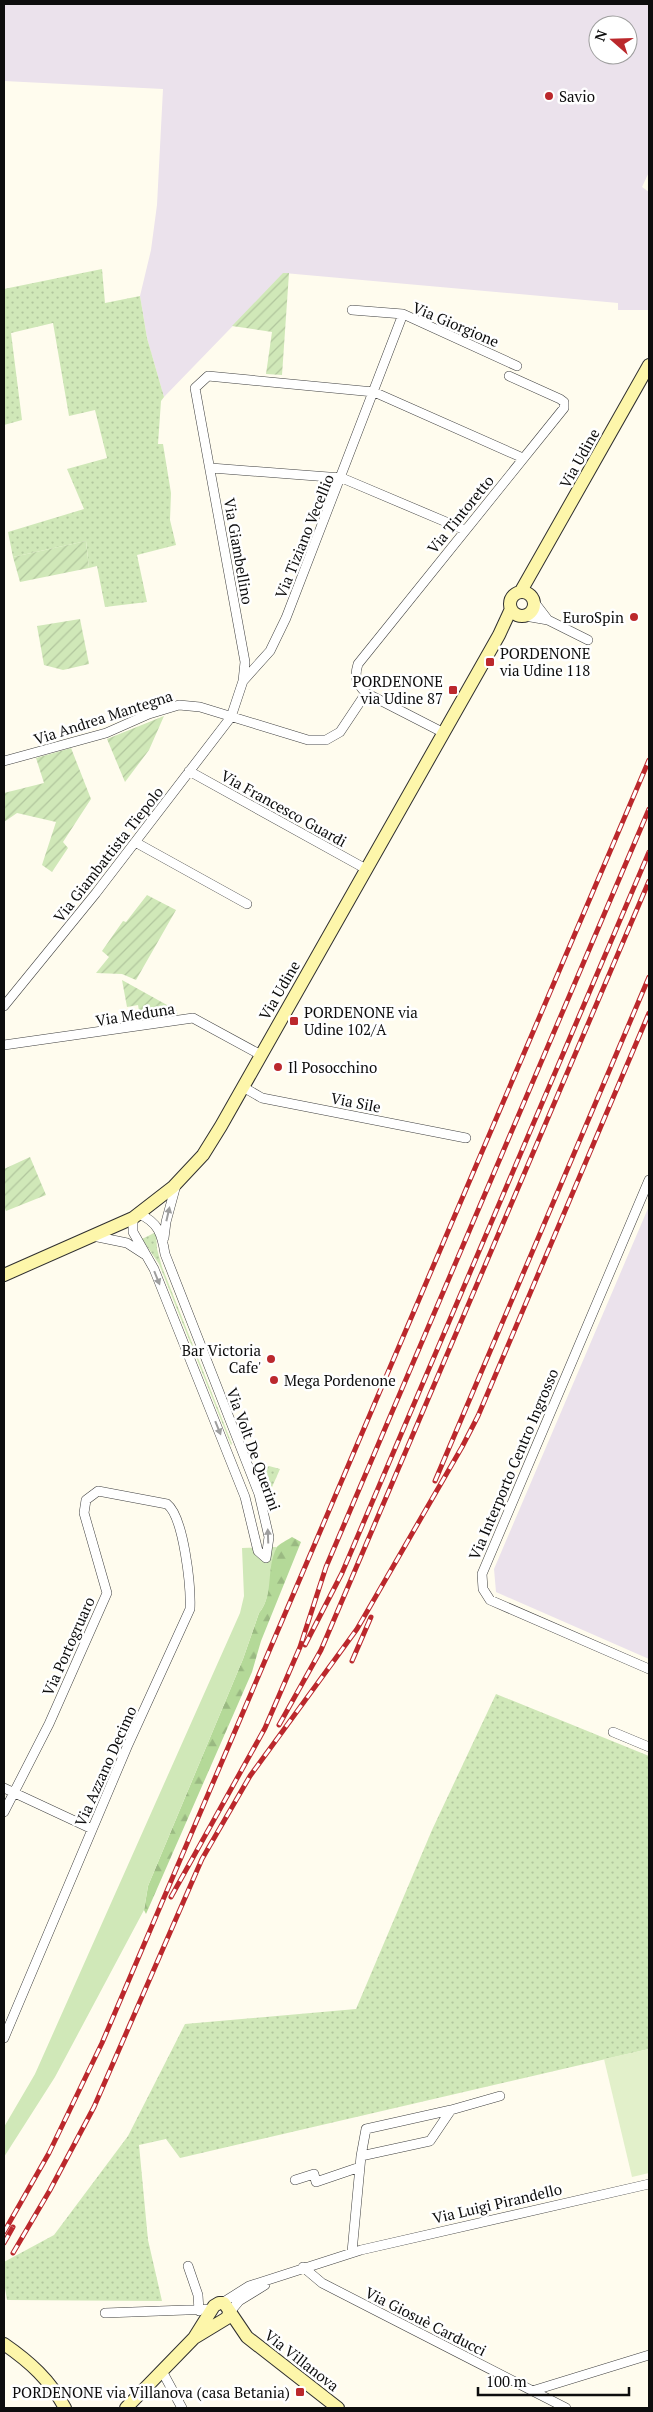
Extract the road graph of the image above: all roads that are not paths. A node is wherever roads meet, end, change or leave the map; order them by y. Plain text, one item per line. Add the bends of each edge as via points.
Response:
1 (352, 310) dead end
2 (403, 314) junction
3 (649, 365) edge
4 (517, 366) dead end
5 (509, 376) dead end
6 (374, 392) junction
7 (523, 458) junction
8 (211, 468) junction
9 (342, 478) junction
10 (465, 530) junction
11 (528, 596) junction
12 (519, 614) junction
13 (548, 620) junction
14 (588, 640) dead end
15 (244, 681) junction
16 (366, 693) junction
17 (231, 717) junction
18 (444, 733) junction
19 (4, 761) edge
20 (190, 771) junction
21 (135, 842) junction
22 (366, 869) junction
23 (247, 904) dead end
24 (4, 1006) edge
25 (4, 1045) edge
26 (261, 1055) junction
27 (243, 1087) junction
28 (466, 1138) dead end
29 (649, 1180) edge
30 (176, 1184) junction
31 (136, 1216) junction
32 (93, 1236) junction
33 (164, 1246) junction
34 (149, 1259) junction
35 (4, 1275) edge
36 (241, 1448) junction
37 (228, 1453) junction
38 (167, 1504) joint
39 (649, 1669) edge
40 (613, 1732) dead end
41 (649, 1747) edge
42 (4, 1788) edge
43 (13, 1792) junction
44 (4, 1812) edge
45 (92, 1829) junction
46 (4, 2038) edge
47 (500, 2096) dead end
48 (451, 2110) junction
49 (361, 2156) junction
50 (360, 2167) junction
51 (295, 2180) dead end
52 (649, 2184) edge
53 (352, 2252) junction
54 (188, 2266) dead end
55 (303, 2267) junction
56 (199, 2310) junction
57 (221, 2311) junction
58 (105, 2313) dead end
59 (4, 2344) edge
60 (649, 2355) edge
61 (162, 2371) junction
62 (532, 2390) junction
63 (65, 2408) edge
64 (126, 2408) edge
65 (182, 2408) edge
66 (338, 2408) edge
67 (566, 2408) edge

1 - 2 street
2 - 4 street, Via Giorgione
2 - 6 street, Via Giorgione
3 - 11 main road, Via Udine via 538,566
5 - 7 street, Via Tintoretto via 564,402 560,414
6 - 7 street
6 - 8 street, Via Giambellino via 208,376 195,388
6 - 9 street, Via Tiziano Vecellio
7 - 10 street, Via Tintoretto
8 - 9 street
8 - 15 street, Via Giambellino via 245,662
9 - 10 street
9 - 15 street, Via Tiziano Vecellio via 286,618 270,651
10 - 16 street, Via Tintoretto via 358,664 355,676
11 - 12 main road via 533,610
11 - 12 main road via 511,598
11 - 13 street
12 - 13 street
12 - 18 main road, Via Udine via 499,635
13 - 14 street
15 - 17 street, Via Giambellino
16 - 17 street, Via Andrea Mantegna via 340,732 326,740 308,740
16 - 18 street
17 - 19 street, Via Andrea Mantegna via 200,707 179,706 149,714 106,733
17 - 20 street, Via Giambattista Tiepolo
18 - 22 main road, Via Udine
20 - 21 street, Via Giambattista Tiepolo
20 - 22 street, Via Francesco Guardi
21 - 23 street
21 - 24 street, Via Giambattista Tiepolo
22 - 26 main road, Via Udine
25 - 26 street, Via Meduna via 193,1018
26 - 27 main road, Via Udine
27 - 28 street, Via Sile via 262,1098
27 - 30 main road, Via Udine via 203,1155
29 - 39 street, Via Interporto Centro Ingrosso via 482,1574 483,1589 490,1600
30 - 31 main road, Via Udine
33 -> 30 street, Via Volt De Querini via 166,1222
31 - 32 main road, Via Udine
31 - 33 street, Via Volt De Querini via 155,1224 162,1233
31 - 34 street, Via Volt De Querini via 132,1232
32 - 34 street via 127,1244
32 - 35 main road, Via Udine
33 - 36 street, Via Volt De Querini
34 -> 37 street, Via Volt De Querini
36 - 37 street
37 -> 36 street, Via Volt De Querini via 245,1497 258,1551 266,1558 270,1537 268,1527
38 - 43 street, Via Portogruaro via 98,1491 86,1500 84,1513 107,1593 49,1724
38 - 45 street, Via Azzano Decimo via 175,1512 185,1553 191,1590 190,1609
40 - 41 street
42 - 43 street
43 - 44 street, Via Portogruaro
43 - 45 street
45 - 46 street, Via Azzano Decimo
47 - 48 street
48 - 49 street via 430,2141
48 - 49 street via 366,2129
49 - 50 street
50 - 51 street via 316,2182 314,2174
50 - 53 street
52 - 53 street, Via Luigi Pirandello
53 - 55 street, Via Luigi Pirandello
54 - 56 street via 198,2295
55 - 57 street, Via Luigi Pirandello
55 - 62 street, Via Giosuè Carducci via 322,2283
56 - 57 street
56 - 58 street
57 - 61 main road, Via Luigi Pirandello
57 - 66 main road, Via Villanova via 247,2337
59 - 63 main road via 42,2374
60 - 62 street
61 - 64 main road, Via Luigi Pirandello
61 - 65 street
62 - 67 street, Via Giosuè Carducci

